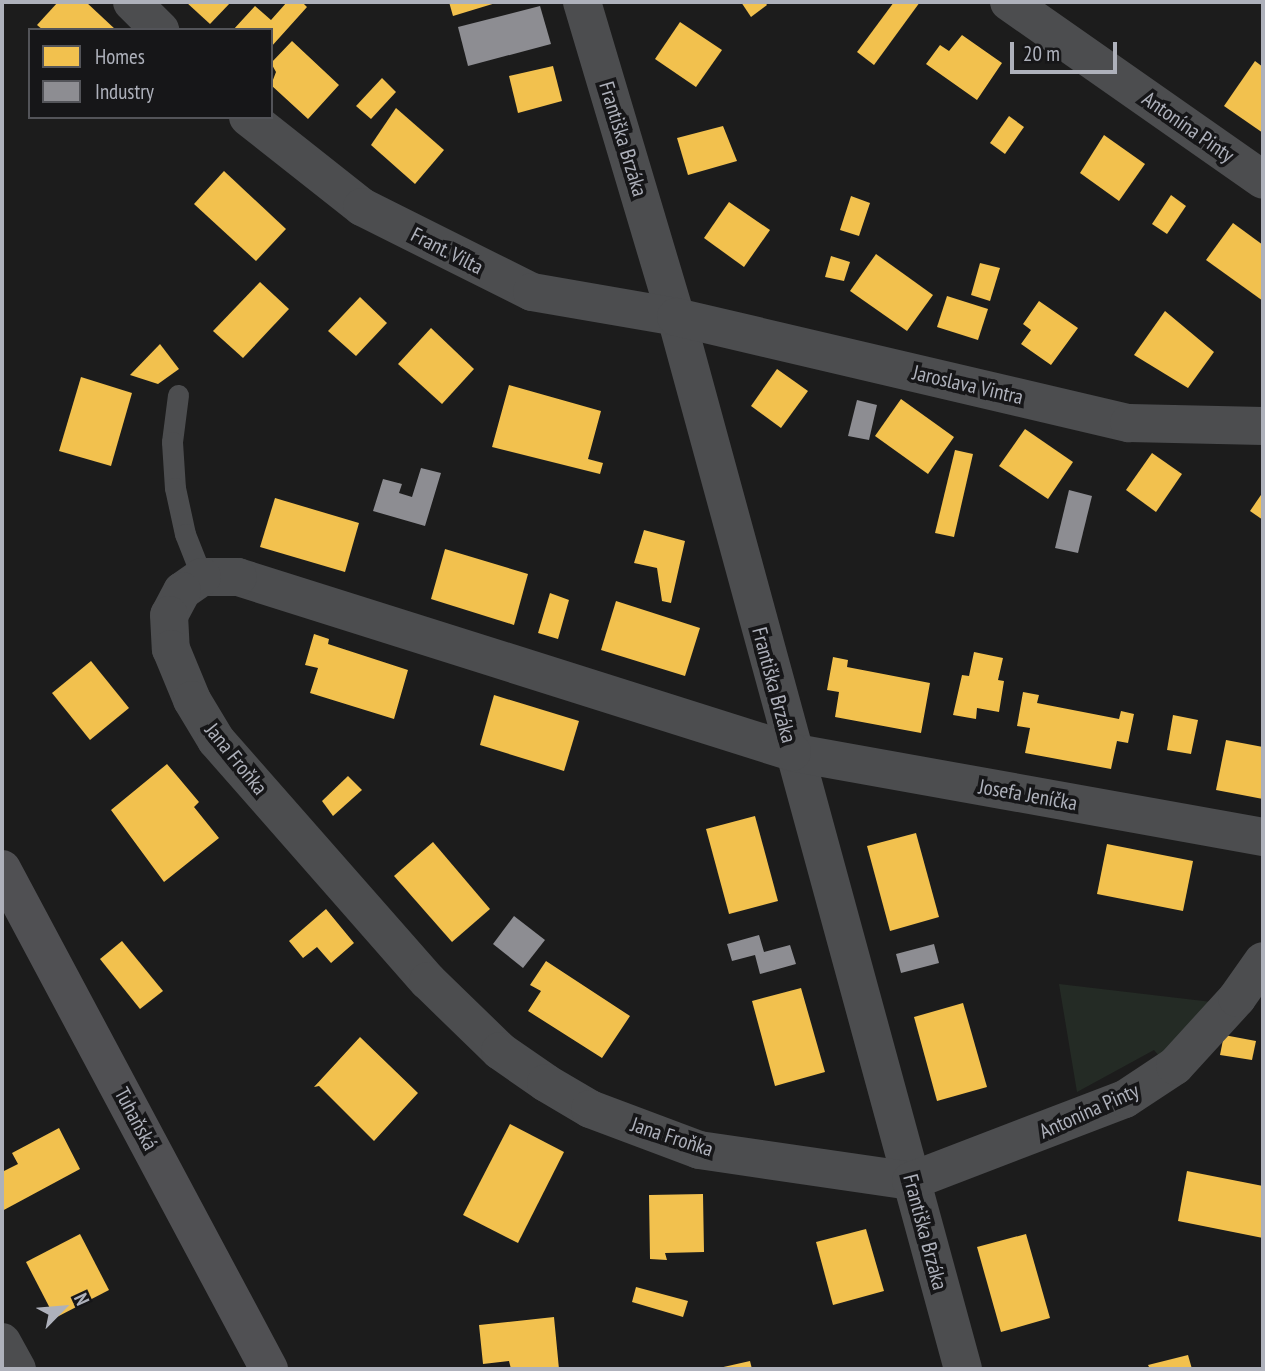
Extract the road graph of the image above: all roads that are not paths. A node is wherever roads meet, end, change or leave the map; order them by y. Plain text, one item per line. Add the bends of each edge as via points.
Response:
1 (132, 2) edge
2 (582, 2) edge
3 (1009, 2) edge
4 (158, 28) edge
5 (251, 119) edge
6 (1263, 180) edge
7 (676, 317) junction
8 (178, 395) dead end
9 (1263, 426) edge
10 (202, 578) junction
11 (792, 752) junction
12 (1263, 837) edge
13 (2, 869) edge
14 (1263, 961) edge
15 (911, 1181) junction
16 (2, 1342) edge
17 (17, 1369) edge
18 (269, 1369) edge
19 (963, 1369) edge

1 - 4 street
2 - 7 street, Františka Brzáka
3 - 6 street, Antonína Pinty
5 - 7 street, Frant. Vilta via 362,207 452,256 531,292
7 - 9 street, Jaroslava Vintra via 1129,423
7 - 11 street, Františka Brzáka
8 - 10 lane via 175,488 185,534
10 - 11 street via 238,577
10 - 15 street, Jana Froňka via 182,591 169,615 171,649 192,700 216,740 428,981 500,1051 590,1109 699,1150
11 - 12 street, Josefa Jeníčka
11 - 15 street, Františka Brzáka
13 - 18 street, Tuhaňská
14 - 15 street, Antonína Pinty via 1237,998 1175,1066 1125,1099
15 - 19 street, Františka Brzáka
16 - 17 street

